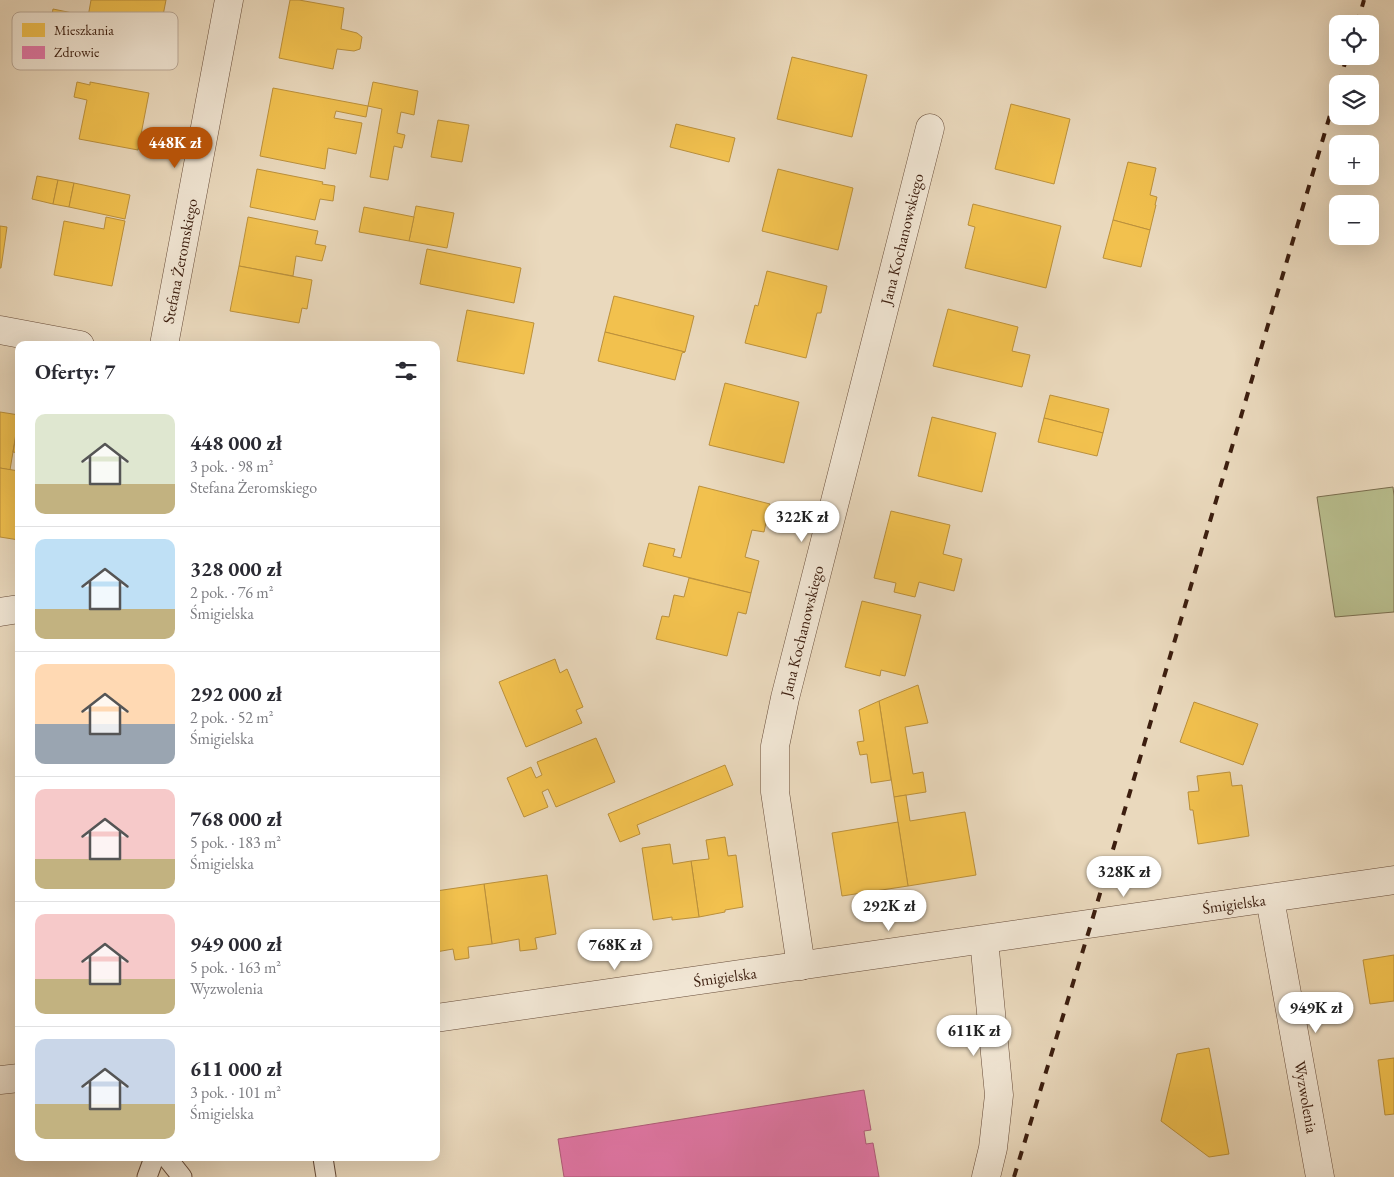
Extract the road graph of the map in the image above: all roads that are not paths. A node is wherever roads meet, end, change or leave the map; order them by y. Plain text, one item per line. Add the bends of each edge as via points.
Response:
1 (229, 0) edge
2 (930, 128) dead end
3 (0, 330) edge
4 (59, 341) edge
5 (165, 341) edge
6 (15, 610) edge
7 (0, 612) edge
8 (1394, 880) edge
9 (1270, 899) junction
10 (984, 940) junction
11 (801, 966) junction
12 (440, 1017) edge
13 (15, 1078) edge
14 (0, 1080) edge
15 (153, 1161) edge
16 (169, 1161) edge
17 (323, 1161) edge
18 (146, 1177) edge
19 (182, 1177) edge
20 (326, 1177) edge
21 (986, 1177) edge
22 (1320, 1177) edge

1 - 5 street, Stefana Żeromskiego
2 - 11 street, Jana Kochanowskiego via 775,746 775,792
3 - 4 street
6 - 7 street
8 - 9 street, Śmigielska
9 - 10 street, Śmigielska
9 - 22 street, Wyzwolenia
10 - 11 street, Śmigielska
10 - 21 street via 999,1095
11 - 12 street, Śmigielska
13 - 14 street
15 - 18 lane
16 - 19 lane
17 - 20 lane

